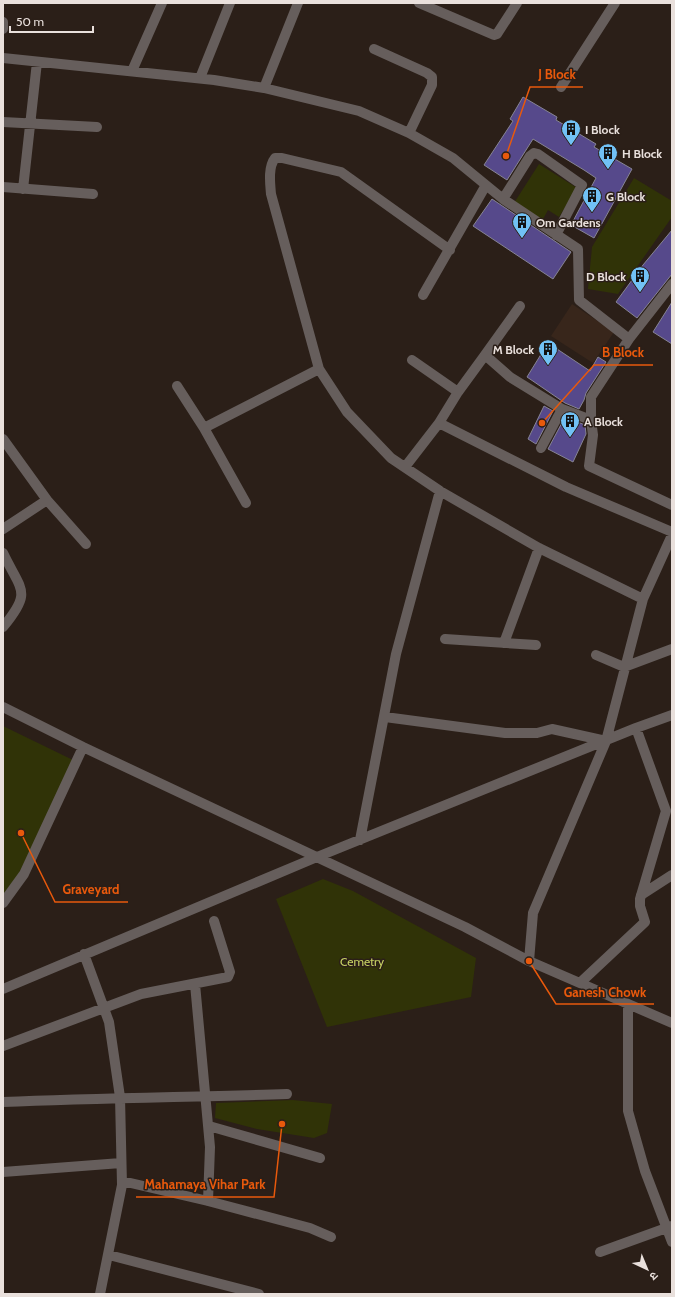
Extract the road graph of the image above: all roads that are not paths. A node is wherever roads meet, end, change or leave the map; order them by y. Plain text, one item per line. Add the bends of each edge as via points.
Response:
1 (162, 3) edge
2 (230, 3) edge
3 (298, 3) edge
4 (419, 3) edge
5 (517, 3) edge
6 (615, 3) edge
7 (3, 22) edge
8 (3, 29) edge
9 (374, 49) dead end
10 (3, 58) edge
11 (37, 62) junction
12 (132, 71) junction
13 (200, 78) junction
14 (561, 87) dead end
15 (264, 88) junction
16 (3, 122) edge
17 (30, 124) junction
18 (97, 127) dead end
19 (409, 133) junction
20 (486, 185) junction
21 (3, 187) edge
22 (23, 189) junction
23 (93, 194) dead end
24 (503, 199) junction
25 (556, 234) junction
26 (450, 250) junction
27 (672, 284) edge
28 (423, 295) dead end
29 (520, 306) dead end
30 (629, 339) junction
31 (485, 355) junction
32 (412, 360) dead end
33 (319, 369) junction
34 (177, 386) dead end
35 (458, 392) junction
36 (562, 409) junction
37 (591, 420) junction
38 (439, 423) junction
39 (204, 428) junction
40 (3, 439) edge
41 (541, 448) dead end
42 (405, 467) junction
43 (440, 491) junction
44 (47, 500) junction
45 (246, 503) dead end
46 (672, 504) edge
47 (3, 529) edge
48 (672, 532) edge
49 (672, 536) edge
50 (86, 544) dead end
51 (539, 548) junction
52 (3, 553) edge
53 (643, 599) junction
54 (3, 628) edge
55 (445, 639) dead end
56 (504, 643) junction
57 (536, 645) dead end
58 (672, 649) edge
59 (596, 655) dead end
60 (624, 666) junction
61 (3, 706) edge
62 (672, 715) edge
63 (385, 717) junction
64 (636, 728) junction
65 (606, 741) junction
66 (84, 747) junction
67 (360, 840) junction
68 (317, 857) junction
69 (672, 875) edge
70 (641, 895) junction
71 (3, 903) edge
72 (214, 921) dead end
73 (84, 954) junction
74 (529, 961) junction
75 (581, 982) junction
76 (196, 984) junction
77 (3, 989) edge
78 (628, 1004) junction
79 (105, 1007) junction
80 (672, 1023) edge
81 (3, 1046) edge
82 (286, 1094) dead end
83 (206, 1096) junction
84 (120, 1097) junction
85 (3, 1102) edge
86 (209, 1126) junction
87 (320, 1158) dead end
88 (121, 1163) junction
89 (3, 1172) edge
90 (122, 1181) junction
91 (208, 1201) junction
92 (669, 1227) edge
93 (331, 1237) dead end
94 (672, 1242) edge
95 (600, 1252) dead end
96 (109, 1254) junction
97 (100, 1294) edge
98 (259, 1294) edge

1 - 12 street
2 - 13 street
3 - 15 street
4 - 5 street via 494,35 503,26
6 - 14 street
7 - 8 street
9 - 19 street via 432,77 432,85
10 - 11 street
11 - 12 street
11 - 17 street
12 - 13 street
13 - 15 street
15 - 19 street via 359,111
16 - 17 street
17 - 18 street
17 - 22 street
19 - 20 street via 453,158
20 - 24 street
20 - 26 street
21 - 22 street
22 - 23 street
24 - 25 street
24 - 25 street via 530,156 538,154 582,185
25 - 30 street via 578,250 579,300
26 - 28 street
26 - 33 street via 341,172 276,158 272,162 271,194
27 - 30 street
29 - 31 street
30 - 37 street via 591,397
31 - 35 street
31 - 36 street via 510,377
32 - 35 street
33 - 39 street
33 - 42 street via 347,412 391,458
34 - 39 street
35 - 38 street
36 - 37 street
36 - 41 street
37 - 46 street via 593,435 589,466
38 - 42 street
38 - 48 street via 566,487
39 - 45 street
40 - 44 street
42 - 43 street
43 - 51 street
43 - 63 street via 396,654
44 - 47 street
44 - 50 street
49 - 53 street
51 - 53 street
51 - 56 street
52 - 54 street via 22,591 20,604
53 - 60 street
55 - 56 street
56 - 57 street
58 - 60 street
59 - 60 street
60 - 65 street
61 - 66 street
62 - 64 street
63 - 65 street via 504,733 537,733 552,729
63 - 67 street
64 - 65 street
64 - 70 street via 666,811
65 - 67 street
65 - 74 street via 532,913
66 - 68 street
66 - 71 street via 24,874
67 - 68 street
68 - 73 street
68 - 74 street via 465,927
69 - 70 street
70 - 75 street via 640,905 645,918 644,924
72 - 76 street via 230,974 226,978
73 - 77 street
73 - 79 street
74 - 75 street
75 - 78 street
76 - 79 street via 141,994
76 - 83 street
78 - 80 street
78 - 92 street via 628,1112 645,1170
79 - 81 street
79 - 84 street
82 - 83 street
83 - 84 street
83 - 86 street
84 - 85 street
84 - 88 street
86 - 87 street
86 - 91 street
88 - 89 street
88 - 90 street
90 - 91 street
90 - 96 street
91 - 93 street via 310,1228
92 - 94 street
92 - 95 street
96 - 97 street
96 - 98 street

